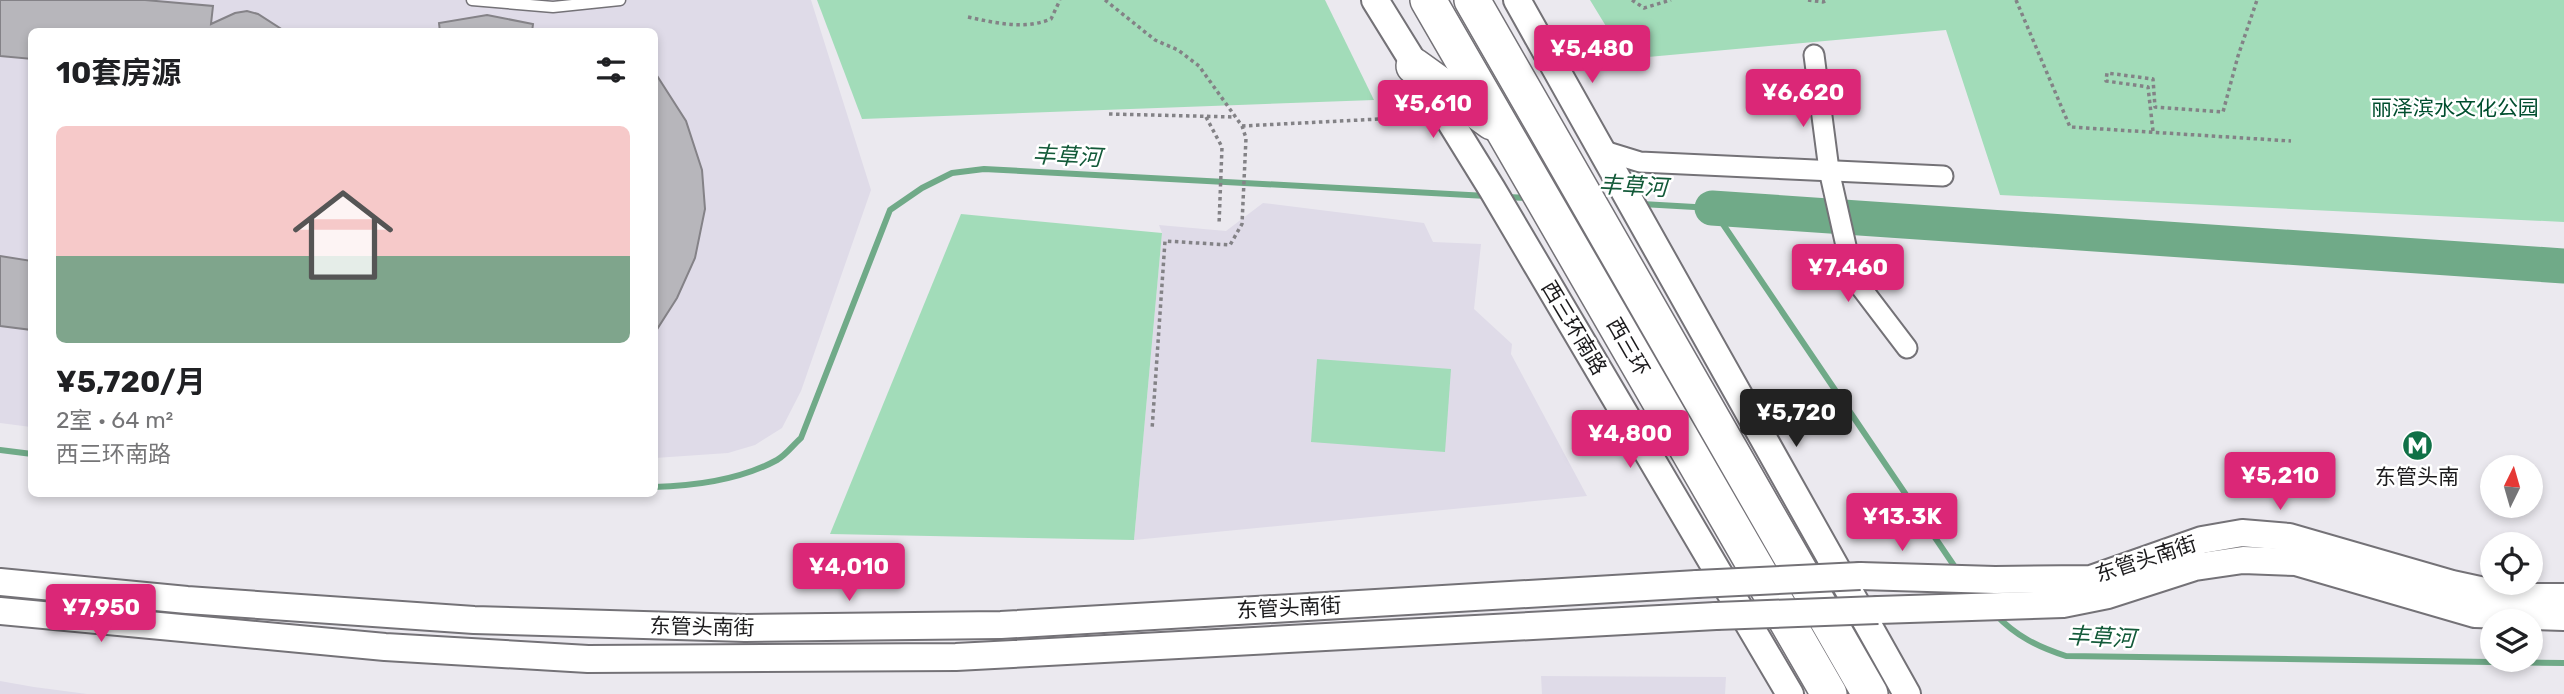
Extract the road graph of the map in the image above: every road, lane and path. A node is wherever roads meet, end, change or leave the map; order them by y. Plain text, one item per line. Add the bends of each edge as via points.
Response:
1 (472, 0) edge
2 (620, 0) edge
3 (1060, 0) edge
4 (1105, 0) edge
5 (1375, 0) edge
6 (1428, 0) edge
7 (1472, 0) edge
8 (1487, 0) edge
9 (1517, 0) edge
10 (1632, 0) edge
11 (1671, 0) edge
12 (1808, 0) edge
13 (1828, 0) edge
14 (2016, 0) edge
15 (2257, 0) edge
16 (968, 17) dead end
17 (1496, 42) junction
18 (1814, 55) dead end
19 (1414, 66) junction
20 (1109, 114) dead end
21 (1206, 117) junction
22 (1235, 117) junction
23 (1380, 119) dead end
24 (1242, 126) junction
25 (1503, 130) junction
26 (2153, 131) junction
27 (2291, 141) dead end
28 (1601, 150) junction
29 (1829, 170) junction
30 (1943, 176) dead end
31 (1219, 225) dead end
32 (1907, 348) dead end
33 (1152, 430) dead end
34 (0, 582) edge
35 (2564, 597) edge
36 (0, 611) edge
37 (2564, 617) edge
38 (1790, 694) edge
39 (1829, 694) edge
40 (1870, 694) edge
41 (1907, 694) edge

1 - 2 lane via 552,7
3 - 16 path via 1052,19 1039,24
4 - 22 path via 1155,40 1199,66
5 - 19 main road, 西三环南路
6 - 25 highway, 西三环
7 - 17 highway, 西三环
8 - 17 highway
9 - 28 main road
10 - 11 path via 1644,8
12 - 13 path
14 - 26 path via 2070,127
15 - 26 path via 2223,112 2155,107 2153,79 2107,73 2106,81 2148,87
17 - 40 highway, 西三环
18 - 29 street
19 - 25 highway
19 - 38 main road, 西三环南路 via 1492,189
20 - 21 path
21 - 22 path
21 - 31 path via 1223,147
22 - 24 path
23 - 24 path
24 - 33 path via 1246,138 1242,224 1230,245 1165,241
25 - 39 highway, 西三环
26 - 27 path
28 - 29 street via 1640,162
28 - 41 main road
29 - 30 street
29 - 32 street via 1853,277
34 - 35 main road, 东管头南街, bridge via 474,620 745,628 1001,625 1860,576 2091,579 2202,540 2242,533 2290,537 2511,597
36 - 37 main road, 东管头南街, bridge via 385,647 588,659 956,657 1716,616 2063,604 2108,595 2195,566 2243,560 2296,562 2475,614

